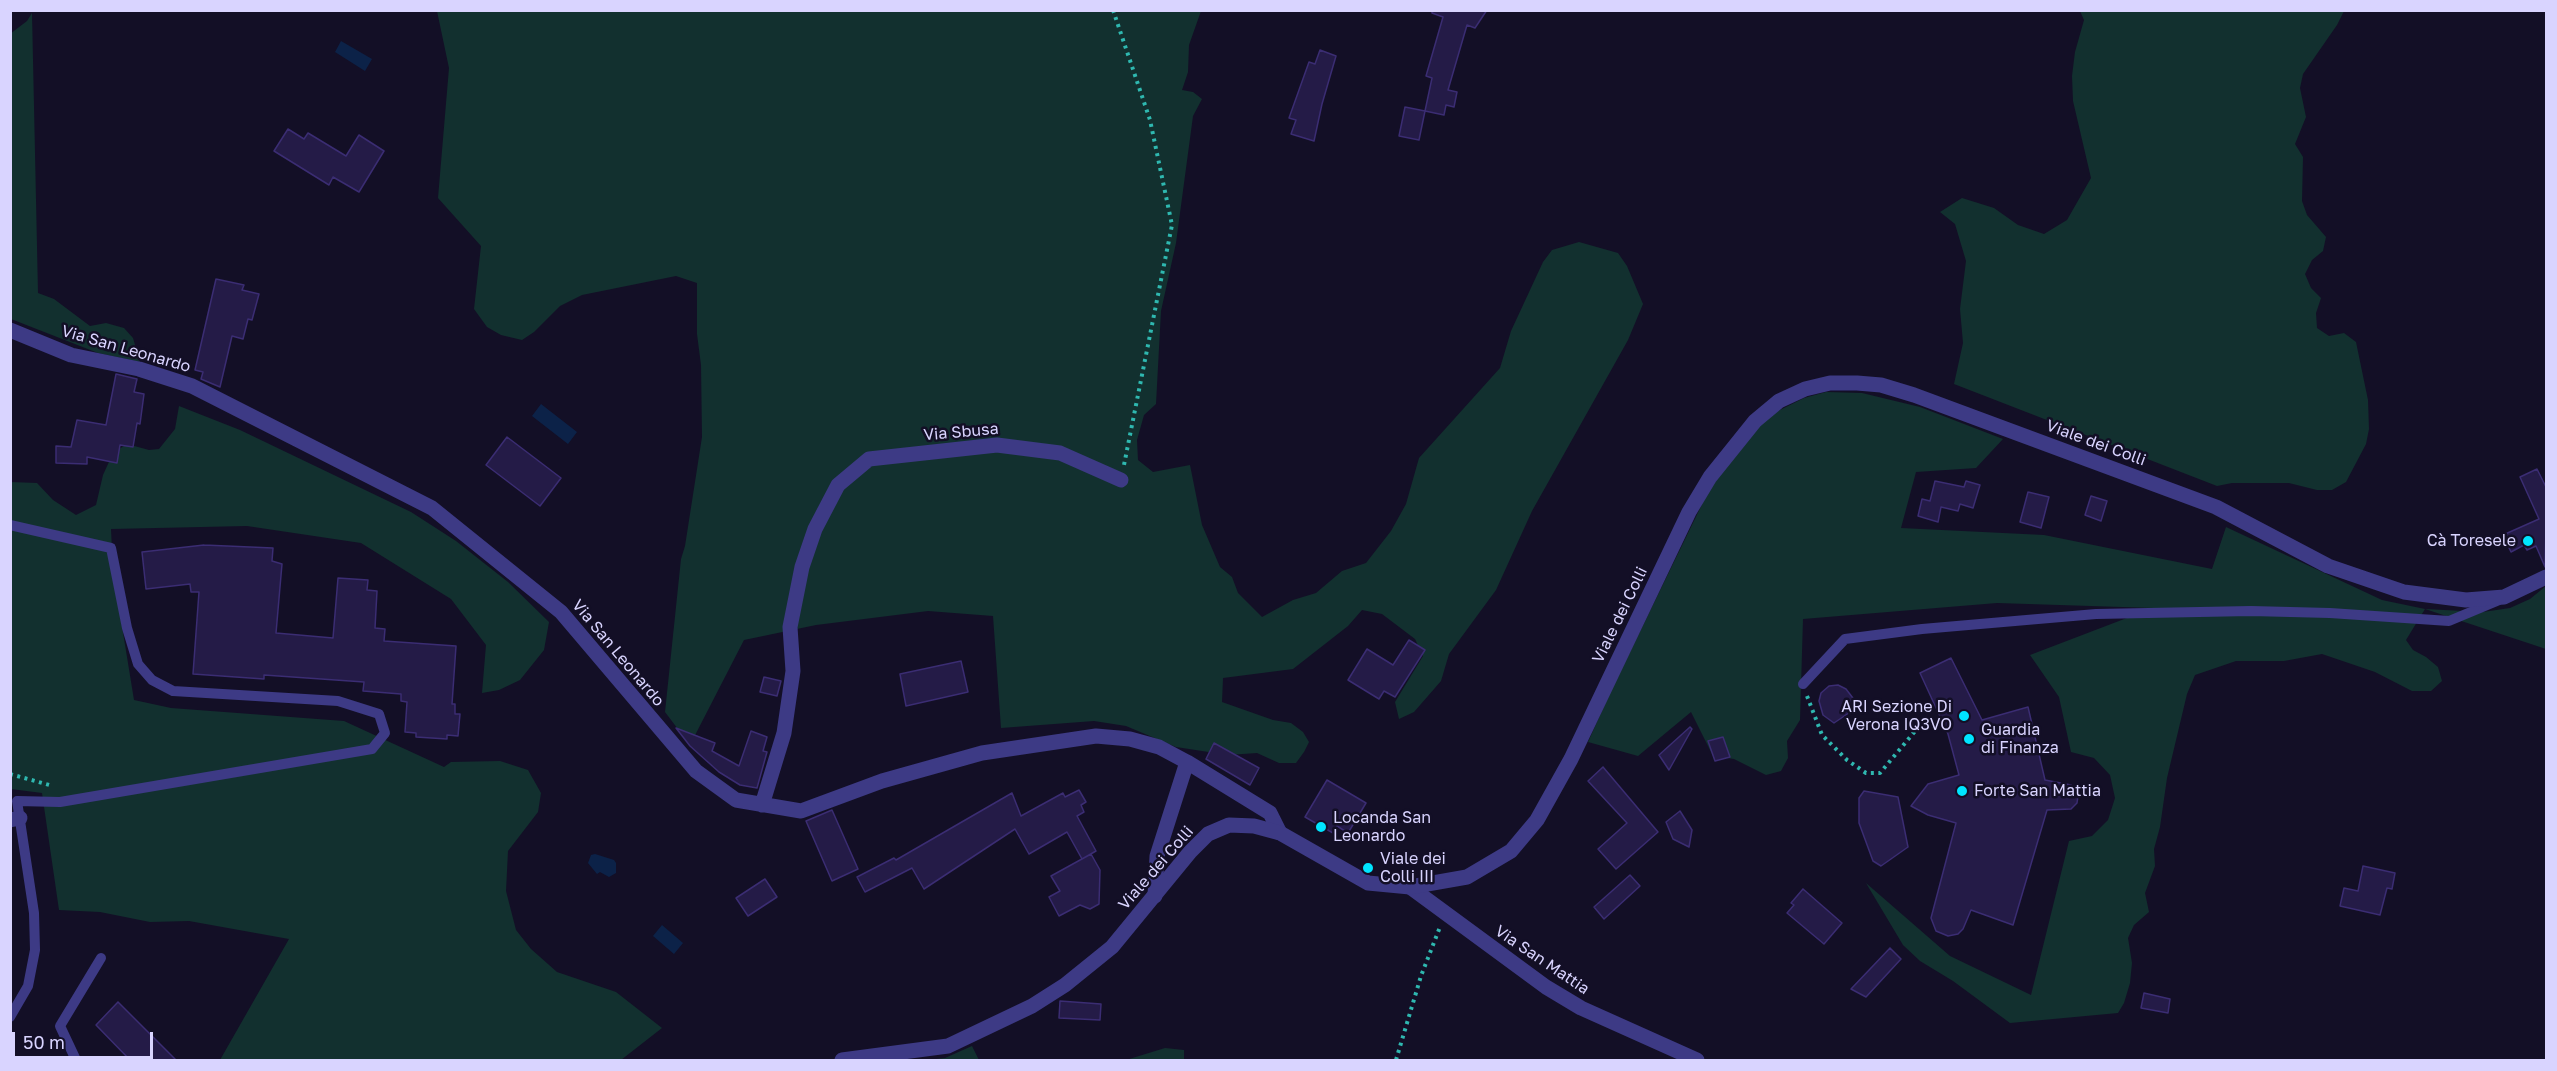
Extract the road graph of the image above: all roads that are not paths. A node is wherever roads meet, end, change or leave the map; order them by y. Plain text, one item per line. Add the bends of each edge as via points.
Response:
1 (10, 330) edge
2 (1121, 480) road end
3 (10, 525) edge
4 (2547, 577) edge
5 (2504, 597) junction
6 (1803, 684) road end
7 (1187, 762) junction
8 (762, 805) junction
9 (15, 819) edge
10 (1280, 833) junction
11 (1410, 888) junction
12 (1155, 896) junction
13 (101, 958) dead end
14 (10, 1017) edge
15 (76, 1060) edge
16 (842, 1060) edge
17 (1697, 1060) edge

1 - 8 street, Via San Leonardo via 71,356 139,369 192,386 432,508 561,612 696,771 736,800
2 - 8 street, Via Sbusa via 1060,453 997,445 870,459 838,485 815,529 802,567 790,627 793,671 784,733
3 - 9 lane via 111,548 129,637 138,664 152,680 173,691 338,701 378,714 385,733 372,748 60,802 17,801
4 - 5 street, Viale dei Colli
5 - 6 lane, Viale dei Colli via 2449,621 2251,611 2096,614 1922,628 1845,639
5 - 11 street, Viale dei Colli via 2466,600 2432,596 2364,580 2328,566 2216,507 1914,394 1857,382 1805,389 1779,401 1755,421 1710,477 1537,820 1512,851 1467,877
7 - 8 street, Via San Leonardo via 1159,747 1096,736 982,753 801,811
7 - 10 street, Via San Leonardo via 1270,813
7 - 12 street via 1157,856
9 - 14 lane via 34,913 35,950 28,986
10 - 11 street, Viale dei Colli via 1368,883
10 - 12 street, Viale dei Colli via 1229,825 1208,834
11 - 17 street, Via San Mattia via 1581,1008
12 - 16 street, Viale dei Colli via 1112,947 1032,1006 948,1046
13 - 15 lane via 60,1026

